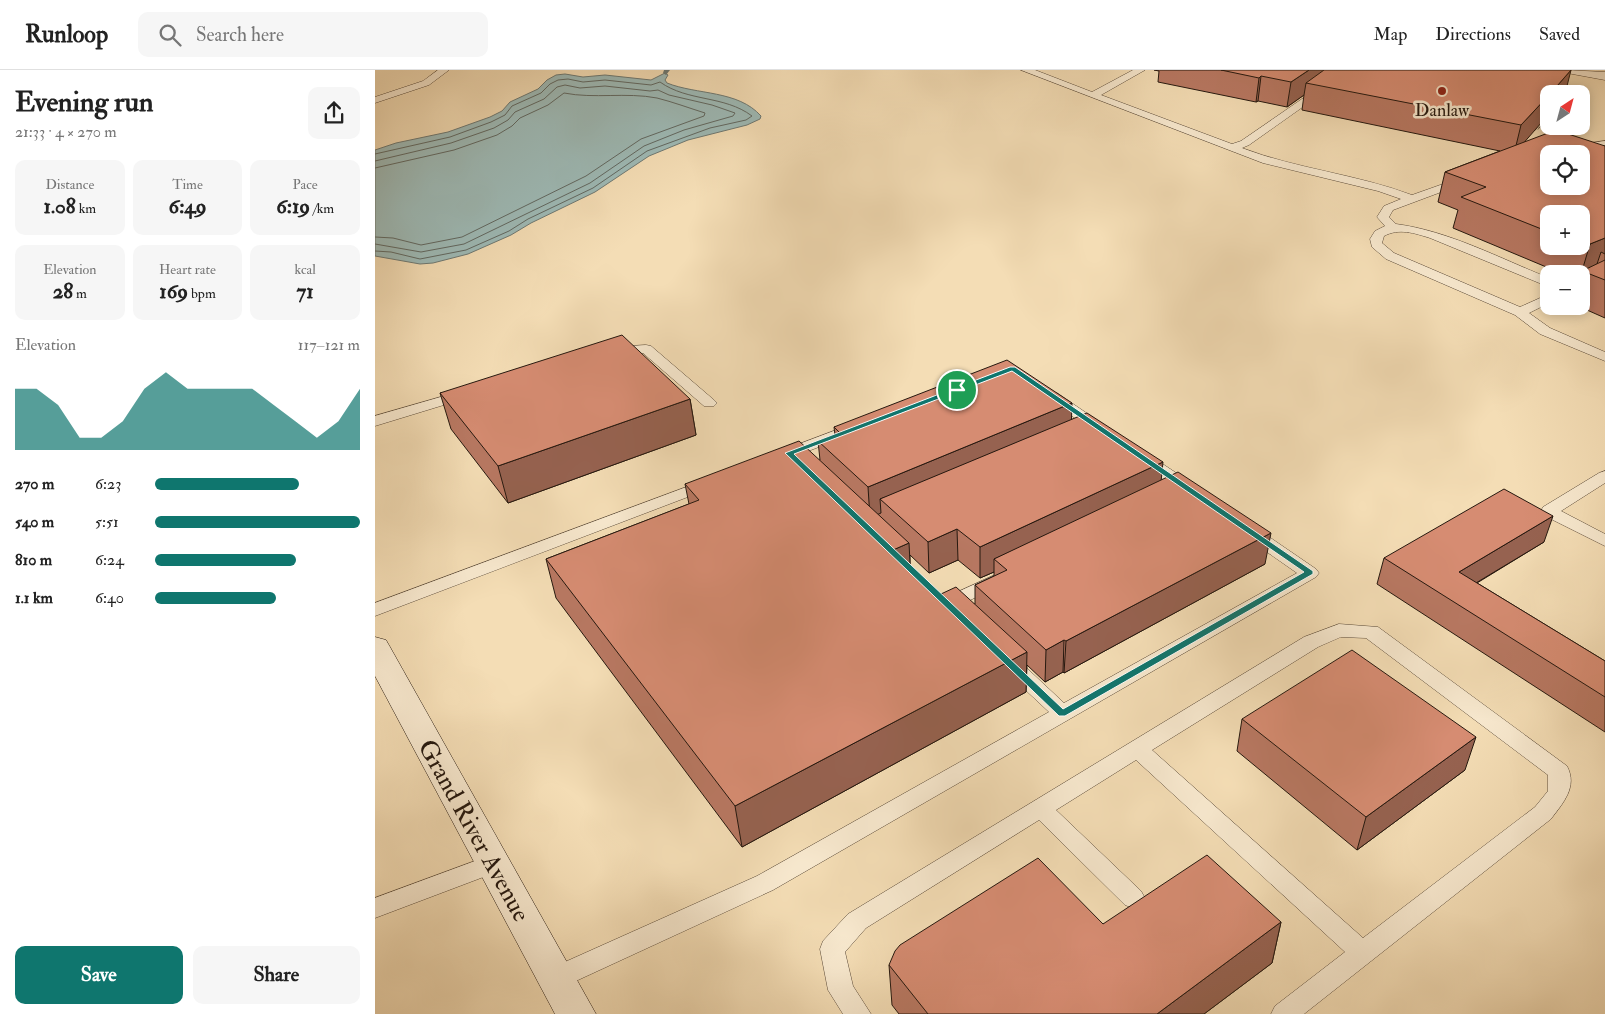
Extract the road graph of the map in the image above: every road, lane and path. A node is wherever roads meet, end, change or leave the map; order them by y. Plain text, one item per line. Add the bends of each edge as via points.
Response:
1 (444, 70) edge
2 (1026, 70) edge
3 (1141, 70) edge
4 (1350, 70) edge
5 (1572, 70) edge
6 (1605, 76) edge
7 (1091, 95) junction
8 (375, 100) edge
9 (1540, 127) edge
10 (1531, 132) edge
11 (1605, 144) edge
12 (1590, 146) edge
13 (1231, 148) junction
14 (1475, 177) edge
15 (1411, 199) junction
16 (1392, 227) junction
17 (1540, 279) edge
18 (1540, 302) edge
19 (1520, 312) junction
20 (604, 352) edge
21 (1605, 357) edge
22 (1037, 385) edge
23 (480, 390) edge
24 (709, 403) dead end
25 (375, 421) edge
26 (1100, 428) junction
27 (854, 429) edge
28 (1082, 436) edge
29 (1116, 439) edge
30 (1131, 450) edge
31 (789, 453) junction
32 (770, 460) edge
33 (803, 467) edge
34 (1605, 476) edge
35 (724, 478) edge
36 (1187, 488) junction
37 (1169, 497) edge
38 (1203, 500) edge
39 (1236, 522) edge
40 (1605, 541) edge
41 (1009, 574) edge
42 (932, 590) edge
43 (947, 604) junction
44 (375, 610) edge
45 (961, 618) edge
46 (375, 647) edge
47 (997, 652) edge
48 (1062, 713) junction
49 (1137, 749) junction
50 (1040, 808) junction
51 (494, 863) junction
52 (1133, 898) dead end
53 (375, 908) edge
54 (1363, 953) junction
55 (556, 978) junction
56 (576, 1014) edge
57 (857, 1014) edge
58 (1283, 1014) edge

1 - 8 lane via 426,83
2 - 7 lane
3 - 7 lane
4 - 13 lane via 1245,143
5 - 6 main road
7 - 13 lane
9 - 10 path
11 - 12 lane
13 - 15 lane via 1267,161 1382,188
14 - 15 lane
15 - 16 lane via 1388,208 1384,213 1383,217
16 - 17 lane via 1434,235
16 - 19 lane via 1376,239 1376,244 1390,256
18 - 19 lane
19 - 21 lane via 1545,331
20 - 24 lane via 646,349
22 - 26 lane
23 - 25 lane
26 - 28 lane
26 - 29 lane
27 - 31 lane
30 - 36 lane
31 - 32 lane
31 - 33 lane
34 - 40 lane via 1549,510
35 - 44 lane
36 - 37 lane
36 - 38 lane
39 - 48 lane via 1310,572
41 - 43 lane
42 - 43 lane
43 - 45 lane
46 - 51 main road, Grand River Avenue
47 - 48 lane
48 - 55 lane via 765,883
49 - 50 lane
49 - 54 lane
49 - 54 lane via 1311,642 1339,630 1371,632 1559,772 1559,793 1543,813
50 - 52 lane
50 - 57 lane via 857,921 832,949 841,990
51 - 53 lane
51 - 55 main road, Grand River Avenue
54 - 58 lane
55 - 56 main road, Grand River Avenue

